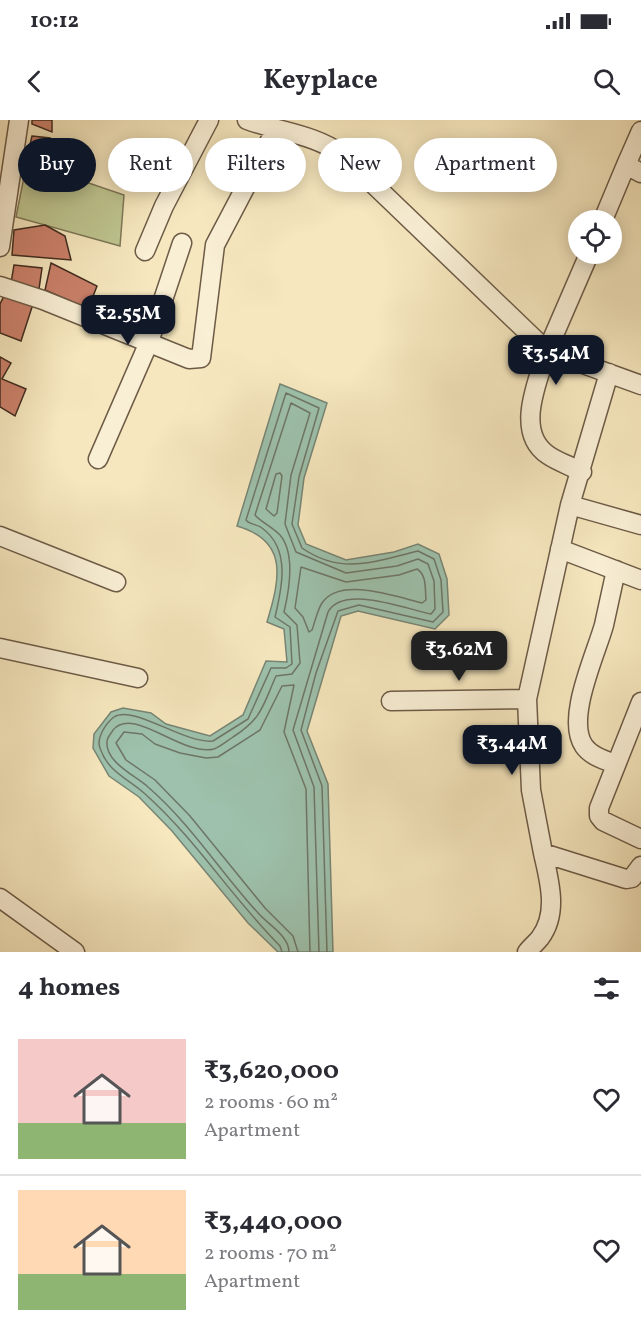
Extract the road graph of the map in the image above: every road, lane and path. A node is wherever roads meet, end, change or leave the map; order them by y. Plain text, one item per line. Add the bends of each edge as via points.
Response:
1 (19, 120) edge
2 (209, 120) edge
3 (247, 120) edge
4 (276, 129) junction
5 (641, 131) edge
6 (634, 169) edge
7 (4, 175) edge
8 (609, 210) edge
9 (182, 243) dead end
10 (0, 247) edge
11 (145, 251) dead end
12 (585, 264) edge
13 (0, 286) edge
14 (149, 342) junction
15 (547, 351) junction
16 (609, 373) junction
17 (641, 385) edge
18 (98, 459) dead end
19 (582, 472) junction
20 (570, 505) junction
21 (641, 525) edge
22 (0, 536) edge
23 (560, 549) junction
24 (616, 570) junction
25 (641, 579) edge
26 (116, 582) dead end
27 (0, 648) edge
28 (138, 678) dead end
29 (527, 699) junction
30 (391, 701) dead end
31 (641, 702) edge
32 (615, 764) junction
33 (641, 839) edge
34 (543, 852) junction
35 (641, 866) edge
36 (0, 898) edge
37 (75, 952) edge
38 (527, 952) edge

1 - 7 street
2 - 11 street
3 - 4 street
4 - 14 street via 215,244 201,358 189,359
4 - 15 street via 309,137 343,155
5 - 6 street
6 - 8 street
7 - 10 street
9 - 14 street
12 - 15 street
13 - 14 street
14 - 18 street
15 - 16 street
15 - 19 street via 533,401 532,434 548,455
16 - 17 street
16 - 19 street
19 - 20 street
20 - 21 street
20 - 23 street
22 - 26 street
23 - 24 street
23 - 29 street
24 - 25 street
24 - 32 street via 580,704 578,731 583,745 592,754
27 - 28 street
29 - 30 street
29 - 34 street via 531,790
31 - 32 street
32 - 33 street via 600,801 599,816 611,826
34 - 35 street via 626,879 632,878
34 - 38 street via 550,917 541,937
36 - 37 street

